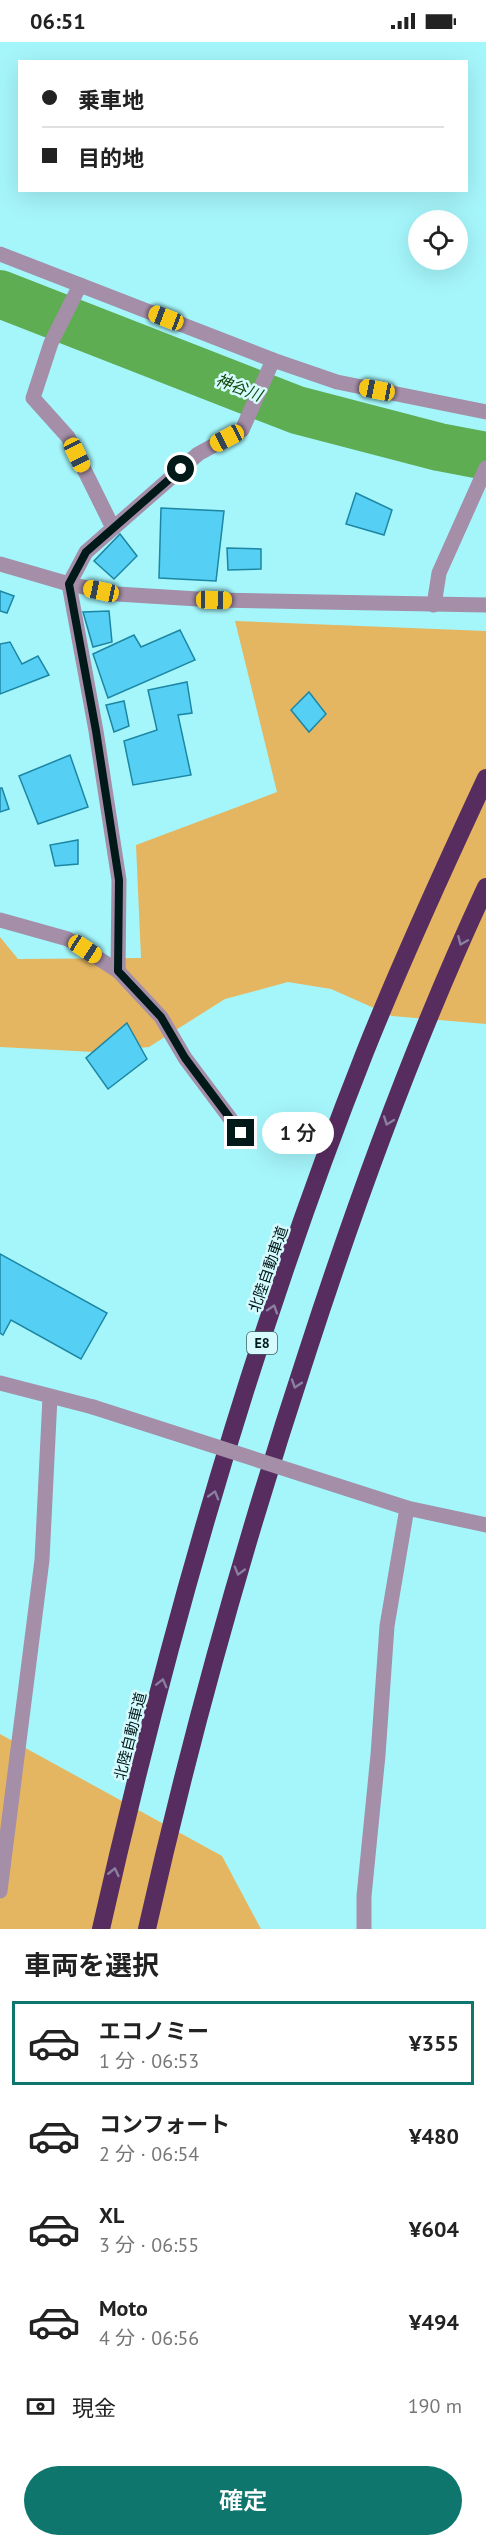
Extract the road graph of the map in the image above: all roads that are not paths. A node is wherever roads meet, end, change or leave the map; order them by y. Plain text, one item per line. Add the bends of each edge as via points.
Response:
1 (0, 254) edge
2 (80, 285) junction
3 (271, 363) junction
4 (486, 412) edge
5 (486, 468) edge
6 (113, 528) junction
7 (0, 564) edge
8 (69, 584) junction
9 (434, 605) junction
10 (486, 606) edge
11 (486, 778) edge
12 (486, 887) edge
13 (0, 920) edge
14 (118, 971) junction
15 (241, 1133) dead end
16 (0, 1383) edge
17 (50, 1397) junction
18 (407, 1508) junction
19 (486, 1525) edge
20 (0, 1891) edge
21 (101, 1929) edge
22 (147, 1929) edge
23 (364, 1929) edge

1 - 2 street
2 - 3 street
2 - 6 street via 51,343 33,398 68,437
3 - 4 street via 337,382
3 - 6 street via 242,430 198,454
5 - 9 street via 439,573
6 - 8 street via 86,552
7 - 8 street
8 - 9 street via 117,594 214,600
8 - 14 street via 119,880
9 - 10 street
21 -> 11 highway, 北陸自動車道 / E8 via 168,1656 231,1436 365,1052
12 -> 22 highway via 409,1065 337,1260 279,1436 210,1670
13 - 14 street via 68,939
14 - 15 street via 161,1017 185,1058
16 - 17 street
17 - 18 street, bridge via 93,1407
17 - 20 street via 42,1560
18 - 19 street
18 - 23 street via 387,1626

